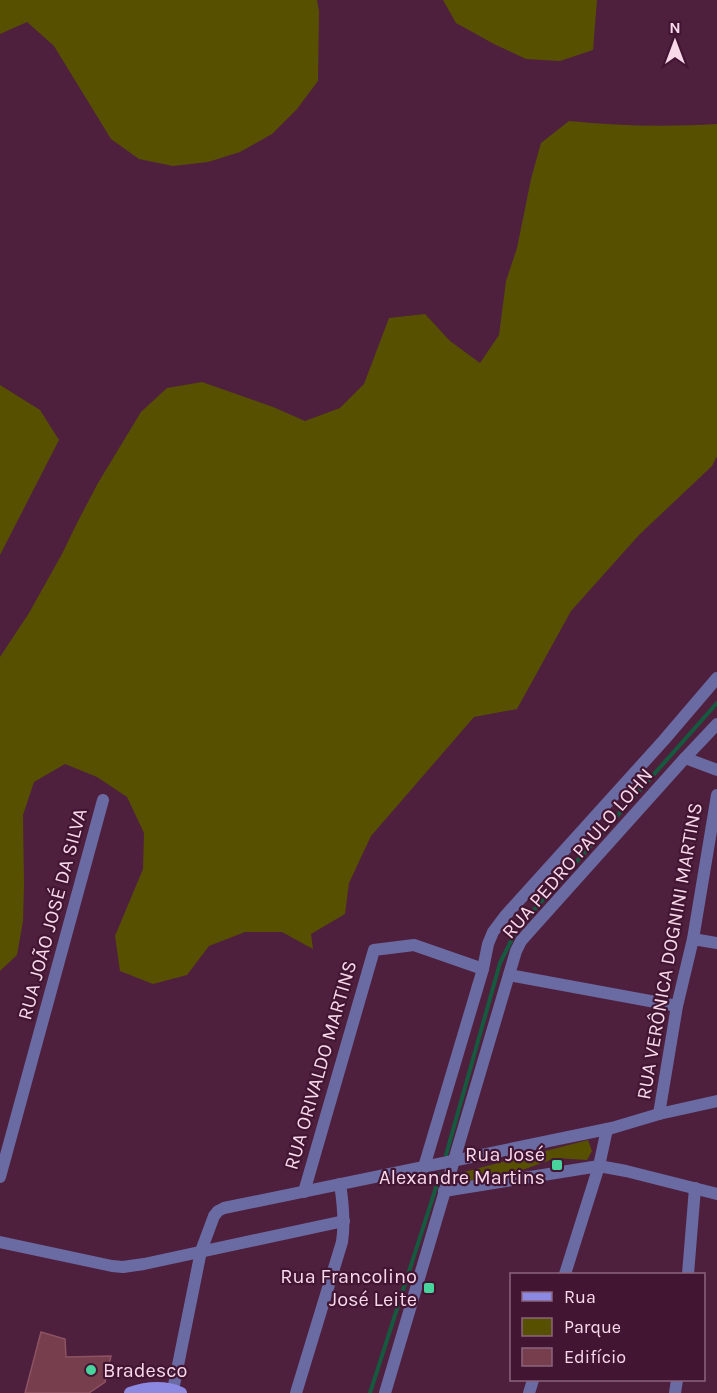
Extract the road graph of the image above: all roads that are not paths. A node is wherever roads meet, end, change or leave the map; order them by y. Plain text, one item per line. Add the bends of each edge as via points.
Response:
1 (717, 678) edge
2 (717, 724) edge
3 (712, 736) edge
4 (685, 758) junction
5 (717, 770) edge
6 (717, 795) edge
7 (103, 800) dead end
8 (693, 939) junction
9 (717, 943) edge
10 (483, 969) junction
11 (509, 975) junction
12 (677, 1006) junction
13 (717, 1101) edge
14 (659, 1114) junction
15 (607, 1129) junction
16 (453, 1161) junction
17 (598, 1166) junction
18 (424, 1167) junction
19 (0, 1177) edge
20 (340, 1184) junction
21 (694, 1188) junction
22 (444, 1191) junction
23 (304, 1192) junction
24 (717, 1194) edge
25 (344, 1221) junction
26 (0, 1242) edge
27 (201, 1251) junction
28 (566, 1273) edge
29 (688, 1273) edge
30 (177, 1391) edge
31 (130, 1393) edge
32 (296, 1393) edge
33 (385, 1393) edge

1 - 10 street via 505,916 488,944
2 - 3 street, RUA PEDRO PAULO LOHN
3 - 4 street, RUA PEDRO PAULO LOHN
4 - 5 street
4 - 11 street, RUA PEDRO PAULO LOHN via 521,941
6 - 8 street, RUA VERÔNICA DOGNINI MARTINS
7 - 19 street, RUA JOÃO JOSÉ DA SILVA
8 - 9 street
8 - 12 street, RUA VERÔNICA DOGNINI MARTINS
10 - 18 street
10 - 23 street, RUA ORIVALDO MARTINS via 414,945 374,950
11 - 12 street
11 - 16 street, RUA PEDRO PAULO LOHN
12 - 14 street, RUA VERÔNICA DOGNINI MARTINS
13 - 14 street
14 - 15 street
15 - 16 street
15 - 17 street
16 - 18 street
16 - 22 street
17 - 21 street
17 - 22 street
17 - 28 street
18 - 20 street
20 - 23 street
20 - 25 street
21 - 24 street
21 - 29 street
22 - 33 street
23 - 27 street via 218,1211
25 - 27 street
25 - 32 street via 342,1242
26 - 27 street via 123,1267
27 - 30 street
30 - 31 main road via 154,1388

